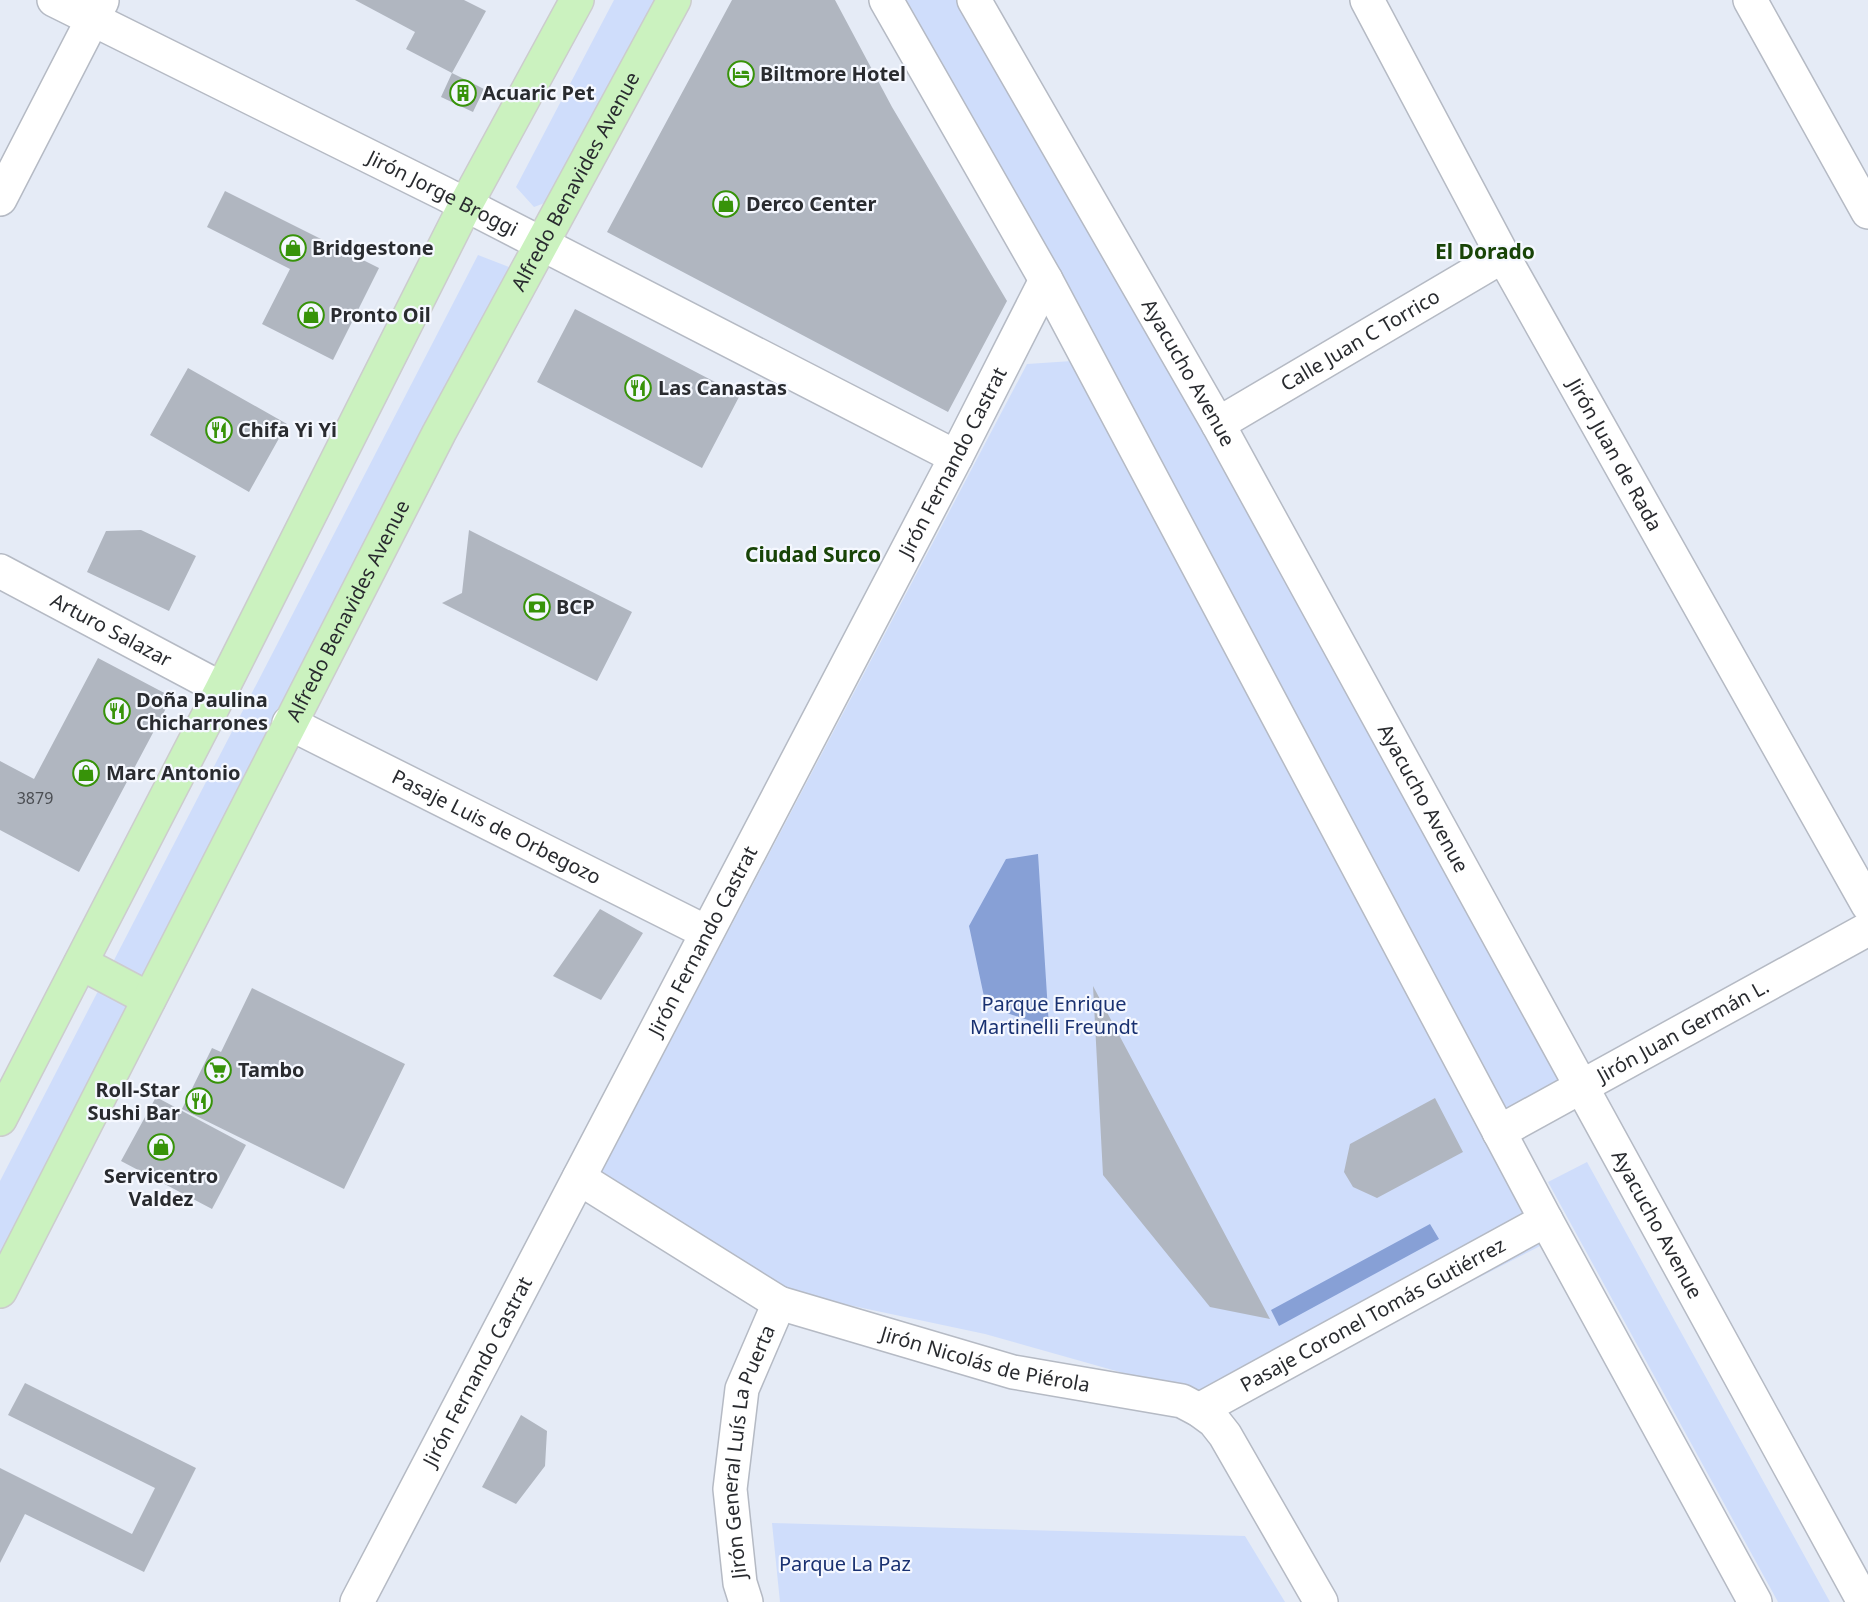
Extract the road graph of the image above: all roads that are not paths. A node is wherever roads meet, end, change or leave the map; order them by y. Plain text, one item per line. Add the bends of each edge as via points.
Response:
1 (54, 0) edge
2 (577, 0) edge
3 (674, 0) edge
4 (886, 0) edge
5 (974, 0) edge
6 (1367, 0) edge
7 (1750, 0) edge
8 (98, 10) edge
9 (0, 199) edge
10 (465, 206) junction
11 (1868, 212) edge
12 (540, 244) junction
13 (1503, 256) junction
14 (1046, 280) junction
15 (1218, 424) junction
16 (956, 457) junction
17 (0, 571) edge
18 (222, 689) junction
19 (289, 723) junction
20 (1868, 905) edge
21 (1868, 929) edge
22 (706, 932) junction
23 (81, 963) junction
24 (148, 999) junction
25 (1583, 1087) junction
26 (0, 1119) edge
27 (1499, 1132) junction
28 (579, 1178) junction
29 (1546, 1220) junction
30 (0, 1291) edge
31 (779, 1303) junction
32 (1199, 1410) junction
33 (357, 1602) edge
34 (746, 1602) edge
35 (1321, 1602) edge
36 (1755, 1602) edge
37 (1864, 1602) edge

1 - 8 street, Jirón Jorge Broggi
2 - 10 main road
3 - 12 main road, Alfredo Benavides Avenue
4 - 14 street
5 - 15 street, Ayacucho Avenue
6 - 13 street, Jirón Juan de Rada
7 - 11 street
8 - 9 street
8 - 10 street, Jirón Jorge Broggi
10 - 12 street, Jirón Jorge Broggi
10 - 18 main road
12 - 16 street, Jirón Jorge Broggi
12 - 19 main road, Alfredo Benavides Avenue
13 - 15 street, Calle Juan C Torrico
13 - 20 street, Jirón Juan de Rada
14 - 16 street, Jirón Fernando Castrat
14 - 27 street
15 - 25 street, Ayacucho Avenue
16 - 22 street, Jirón Fernando Castrat
17 - 18 street, Arturo Salazar
18 - 23 main road
19 - 22 street, Pasaje Luis de Orbegozo
19 - 24 main road, Alfredo Benavides Avenue
21 - 25 street, Jirón Juan Germán L.
22 - 28 street, Jirón Fernando Castrat
23 - 24 main road
23 - 26 main road
24 - 30 main road, Alfredo Benavides Avenue
25 - 27 street, Jirón Juan Germán L.
25 - 37 street, Ayacucho Avenue
27 - 29 street
28 - 31 street, Jirón Nicolás de Piérola
28 - 33 street, Jirón Fernando Castrat
29 - 32 street, Pasaje Coronel Tomás Gutiérrez
29 - 36 street
31 - 32 street, Jirón Nicolás de Piérola via 1013,1372 1162,1396
31 - 34 street, Jirón General Luís La Puerta via 742,1389 730,1489 740,1583
32 - 35 street, Jirón Nicolás de Piérola via 1225,1435

